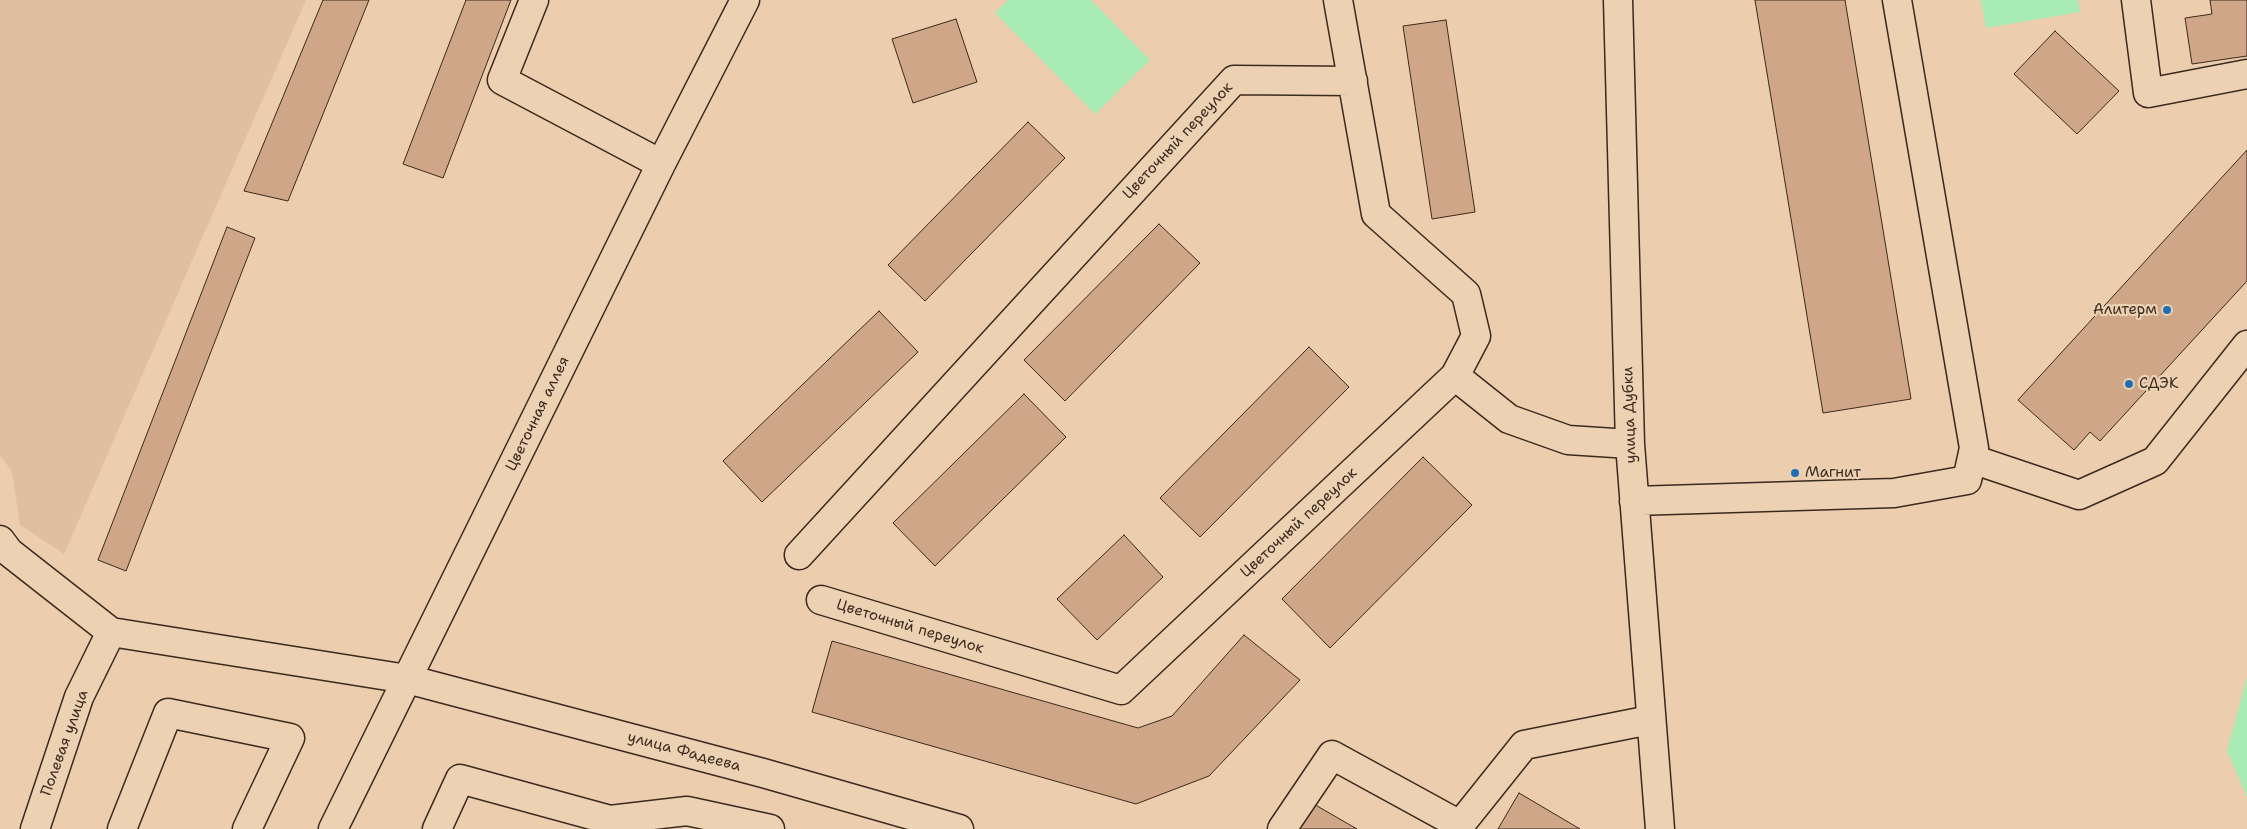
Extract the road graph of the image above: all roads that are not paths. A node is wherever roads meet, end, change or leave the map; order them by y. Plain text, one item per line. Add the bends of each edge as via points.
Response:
1 (534, 0) edge
2 (745, 0) edge
3 (1338, 0) edge
4 (1618, 0) edge
5 (1897, 0) edge
6 (2136, 0) edge
7 (2247, 74) edge
8 (1353, 81) junction
9 (661, 164) junction
10 (2247, 344) edge
11 (1455, 376) junction
12 (1630, 444) junction
13 (1972, 458) junction
14 (1634, 500) junction
15 (3, 550) edge
16 (799, 554) dead end
17 (821, 600) dead end
18 (111, 632) junction
19 (407, 679) junction
20 (1650, 720) junction
21 (610, 824) edge
22 (35, 829) edge
23 (122, 829) edge
24 (247, 829) edge
25 (333, 829) edge
26 (437, 829) edge
27 (770, 829) edge
28 (959, 829) edge
29 (1282, 829) edge
30 (1660, 829) edge

1 - 9 street via 502,80
2 - 9 street, Цветочная аллея
3 - 8 street, Цветочный переулок
4 - 12 street, улица Дубки
5 - 13 street via 1974,448
6 - 7 street via 2148,93
8 - 11 street, Цветочный переулок via 1376,214 1466,294 1476,336
8 - 16 street, Цветочный переулок via 1234,80
9 - 19 street, Цветочная аллея
10 - 13 street via 2155,461 2079,494
11 - 12 street via 1509,419 1568,440
11 - 17 street, Цветочный переулок via 1121,690
12 - 14 street, улица Дубки
13 - 14 street via 1967,480 1894,493
14 - 20 street, улица Дубки
15 - 18 street
18 - 19 street, улица Фадеева
18 - 22 street, Полевая улица via 79,697
19 - 25 street, Цветочная аллея
19 - 28 street, улица Фадеева via 764,773
20 - 29 street via 1524,745 1460,826 1332,755
20 - 30 street, улица Дубки
21 - 26 street via 460,779
21 - 27 street via 688,811
23 - 24 street via 168,713 290,738

